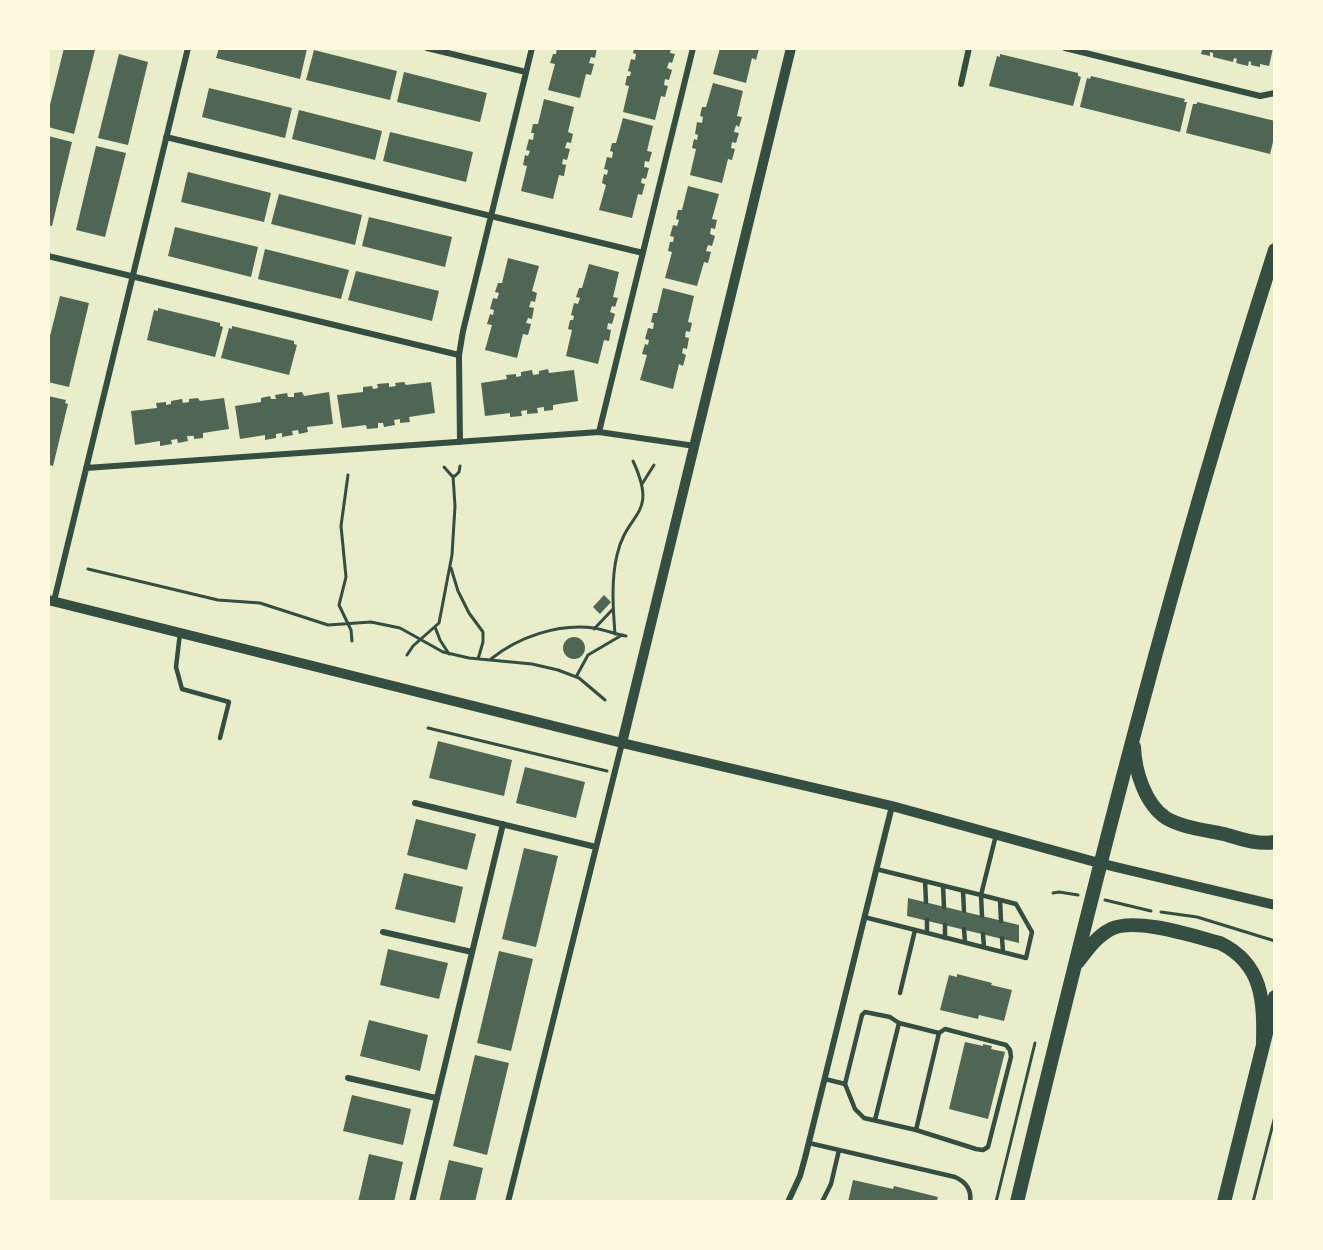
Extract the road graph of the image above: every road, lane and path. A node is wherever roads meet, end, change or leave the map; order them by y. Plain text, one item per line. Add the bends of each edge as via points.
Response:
1 (188, 48) edge
2 (427, 48) edge
3 (532, 48) edge
4 (693, 48) edge
5 (791, 48) edge
6 (969, 48) edge
7 (1065, 48) edge
8 (526, 72) junction
9 (961, 84) dead end
10 (1275, 93) edge
11 (166, 137) junction
12 (491, 216) junction
13 (1275, 250) edge
14 (643, 253) junction
15 (48, 256) edge
16 (133, 276) junction
17 (459, 355) junction
18 (599, 432) junction
19 (460, 442) junction
20 (695, 446) junction
21 (633, 461) dead end
22 (654, 465) dead end
23 (460, 466) dead end
24 (444, 467) dead end
25 (86, 468) junction
26 (348, 475) dead end
27 (453, 476) junction
28 (642, 484) junction
29 (451, 566) junction
30 (88, 569) dead end
31 (51, 601) edge
32 (613, 609) junction
33 (347, 624) junction
34 (435, 627) junction
35 (594, 628) junction
36 (180, 633) junction
37 (615, 634) junction
38 (421, 640) junction
39 (352, 641) dead end
40 (449, 654) junction
41 (407, 655) dead end
42 (478, 659) junction
43 (490, 660) junction
44 (576, 677) junction
45 (605, 700) dead end
46 (428, 728) dead end
47 (1134, 736) junction
48 (220, 738) dead end
49 (622, 742) junction
50 (615, 773) junction
51 (415, 802) dead end
52 (892, 806) junction
53 (503, 824) junction
54 (996, 835) junction
55 (1275, 842) edge
56 (596, 847) junction
57 (1099, 863) junction
58 (876, 869) junction
59 (925, 881) junction
60 (943, 886) junction
61 (963, 891) junction
62 (1059, 892) dead end
63 (1053, 893) dead end
64 (981, 895) junction
65 (1000, 900) junction
66 (926, 902) dead end
67 (1275, 905) edge
68 (944, 907) dead end
69 (963, 911) dead end
70 (982, 916) dead end
71 (864, 917) junction
72 (927, 920) dead end
73 (1001, 921) dead end
74 (945, 925) dead end
75 (915, 930) junction
76 (964, 930) dead end
77 (383, 932) dead end
78 (927, 933) junction
79 (983, 934) dead end
80 (945, 938) junction
81 (1002, 939) dead end
82 (1266, 939) dead end
83 (1275, 941) edge
84 (965, 942) junction
85 (984, 947) junction
86 (472, 952) junction
87 (1003, 952) junction
88 (1073, 972) junction
89 (900, 993) dead end
90 (1275, 997) edge
91 (899, 1023) junction
92 (939, 1033) junction
93 (1035, 1044) dead end
94 (1263, 1044) junction
95 (348, 1078) dead end
96 (825, 1079) junction
97 (845, 1084) junction
98 (436, 1098) junction
99 (1275, 1116) edge
100 (875, 1120) junction
101 (916, 1130) junction
102 (809, 1143) junction
103 (839, 1150) junction
104 (823, 1201) edge
105 (412, 1202) edge
106 (508, 1202) edge
107 (788, 1202) edge
108 (970, 1202) edge
109 (996, 1202) edge
110 (1017, 1202) edge
111 (1224, 1202) edge
112 (1253, 1202) edge

1 - 11 street
2 - 8 street
3 - 8 street
4 - 14 street
5 - 20 street
6 - 9 street
7 - 10 street via 1260,96
8 - 12 street
11 - 12 street
11 - 16 street
12 - 14 street
12 - 17 street
13 - 47 highway via 1208,467
14 - 18 street
15 - 16 street
16 - 17 street
16 - 25 street
17 - 19 street
18 - 19 street
18 - 20 street
19 - 25 street
20 - 49 street
21 - 28 path
22 - 28 path
23 - 27 path
24 - 27 path
25 - 31 street
26 - 33 path via 340,526 346,577 339,605
27 - 29 path
28 - 32 path via 643,503 616,557
29 - 34 path
29 - 42 path via 458,591 483,632
30 - 33 path via 218,600 260,603 328,625
31 - 36 street
32 - 35 path
32 - 37 path
33 - 38 path via 371,622 400,628
33 - 39 path
34 - 38 path
34 - 40 path
35 - 37 path
35 - 43 path via 536,635 506,647
36 - 48 lane via 176,667 182,689 229,702
36 - 49 street
37 - 44 path via 624,636 588,655
38 - 40 path
38 - 41 path
40 - 42 path
42 - 43 path
43 - 44 path via 532,664
44 - 45 path
46 - 50 path
47 - 55 highway via 1140,780 1160,813 1183,824 1253,842
47 - 57 highway
49 - 50 street
49 - 52 street
50 - 56 street
51 - 53 street
52 - 54 street
52 - 58 street
53 - 56 street
53 - 86 street
54 - 57 street
54 - 64 lane
56 - 106 street
57 - 67 street
57 - 88 highway
58 - 59 lane
58 - 71 street
59 - 60 lane
59 - 66 lane
60 - 61 lane
60 - 68 lane
61 - 64 lane
61 - 69 lane
62 - 63 path
64 - 65 lane
64 - 70 lane
65 - 73 lane
65 - 87 lane via 1016,904 1032,932 1026,957
71 - 75 lane
71 - 96 street
72 - 78 lane
74 - 80 lane
75 - 78 lane
75 - 89 lane
76 - 84 lane
77 - 86 street
78 - 80 lane
79 - 85 lane
80 - 84 lane
81 - 87 lane
82 - 83 path
84 - 85 lane
85 - 87 lane
86 - 98 street
88 - 94 highway via 1093,943 1122,926 1144,926 1220,943 1245,960 1258,982
88 - 110 highway
90 - 94 highway
91 - 92 lane
91 - 97 lane via 865,1012
91 - 100 lane
92 - 101 lane
92 - 101 lane via 945,1029 1006,1045 1011,1057 991,1140 983,1150
93 - 109 path
94 - 111 highway
95 - 98 street
96 - 97 lane
96 - 102 street
97 - 100 lane via 855,1109 864,1118
98 - 105 street
99 - 112 path
100 - 101 lane
102 - 103 lane
102 - 107 street
103 - 104 lane
103 - 108 lane via 960,1179 969,1189

